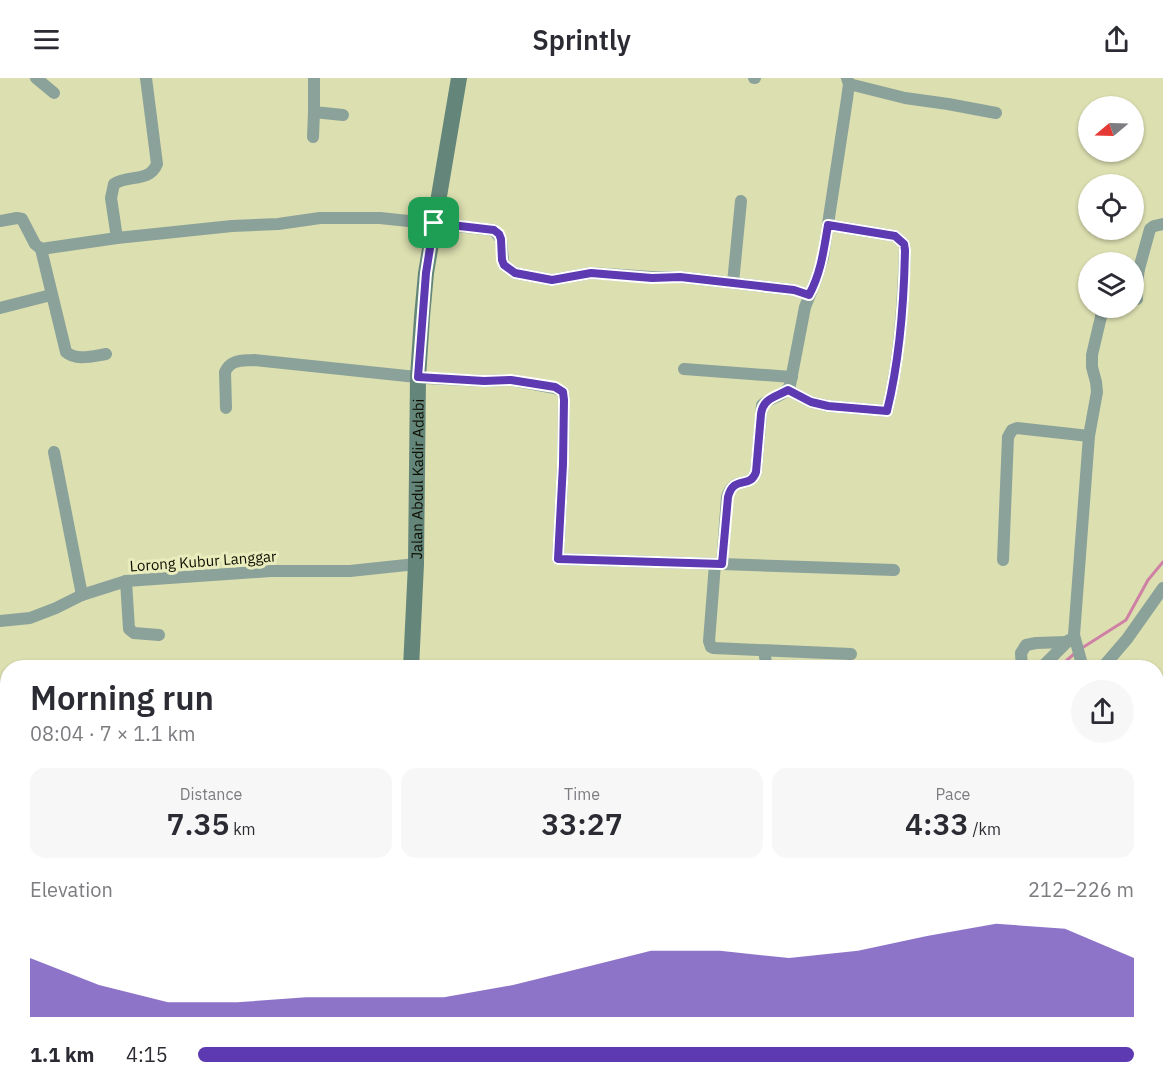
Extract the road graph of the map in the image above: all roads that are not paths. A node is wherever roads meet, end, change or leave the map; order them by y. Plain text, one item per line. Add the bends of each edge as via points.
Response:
1 (36, 78) edge
2 (146, 78) edge
3 (314, 78) edge
4 (459, 78) edge
5 (848, 81) edge
6 (54, 93) dead end
7 (314, 112) junction
8 (996, 113) dead end
9 (343, 115) dead end
10 (312, 137) dead end
11 (741, 201) dead end
12 (0, 221) edge
13 (434, 223) junction
14 (1163, 224) edge
15 (828, 225) junction
16 (117, 238) junction
17 (41, 249) junction
18 (1142, 252) edge
19 (733, 283) junction
20 (809, 295) junction
21 (51, 296) junction
22 (0, 308) edge
23 (1101, 318) edge
24 (106, 354) dead end
25 (684, 369) dead end
26 (418, 377) junction
27 (792, 377) junction
28 (788, 390) junction
29 (226, 408) dead end
30 (1089, 436) junction
31 (54, 452) dead end
32 (1003, 560) dead end
33 (416, 564) junction
34 (719, 564) junction
35 (894, 570) dead end
36 (126, 580) junction
37 (1163, 588) edge
38 (82, 595) junction
39 (0, 621) edge
40 (159, 634) dead end
41 (1073, 640) junction
42 (764, 651) junction
43 (851, 654) dead end
44 (411, 660) edge
45 (766, 660) edge
46 (1022, 660) edge
47 (1050, 660) edge
48 (1080, 660) edge
49 (1109, 660) edge

1 - 6 street
2 - 16 street via 157,164 147,176 123,178 114,183 111,198
3 - 7 street
4 - 13 main road, Jalan Abdul Kadir Adabi
5 - 8 street via 905,98
5 - 15 street
7 - 9 street
7 - 10 street
11 - 19 street
12 - 17 street via 22,219
13 - 16 street via 320,218
13 - 19 street via 494,230 501,239 504,265 515,273 552,280 591,273
13 - 26 main road, Jalan Abdul Kadir Adabi
14 - 18 street via 1148,232
15 - 20 street via 823,257
15 - 28 street via 895,236 904,244 900,336 887,411 828,406
16 - 17 street
17 - 21 street
19 - 20 street
20 - 27 street
21 - 22 street
21 - 24 street via 66,352 76,357
23 - 30 street via 1092,355 1097,392
25 - 27 street
26 - 29 street via 254,360 234,362 225,372
26 - 33 main road, Jalan Abdul Kadir Adabi
26 - 34 street via 511,380 555,387 563,392 558,559
27 - 28 street
28 - 34 street via 762,405 756,472 754,478 730,488
30 - 32 street via 1012,430 1008,437
30 - 41 street
31 - 38 street
33 - 36 street, Lorong Kubur Langgar via 350,571 271,571
33 - 44 main road, Jalan Abdul Kadir Adabi
34 - 35 street
34 - 42 street via 711,647
36 - 38 street, Lorong Kubur Langgar
36 - 40 street via 129,629 134,633
37 - 49 street
38 - 39 street, Lorong Kubur Langgar via 30,618
41 - 46 street via 1026,645
41 - 47 street
41 - 48 street
42 - 43 street
42 - 45 street

